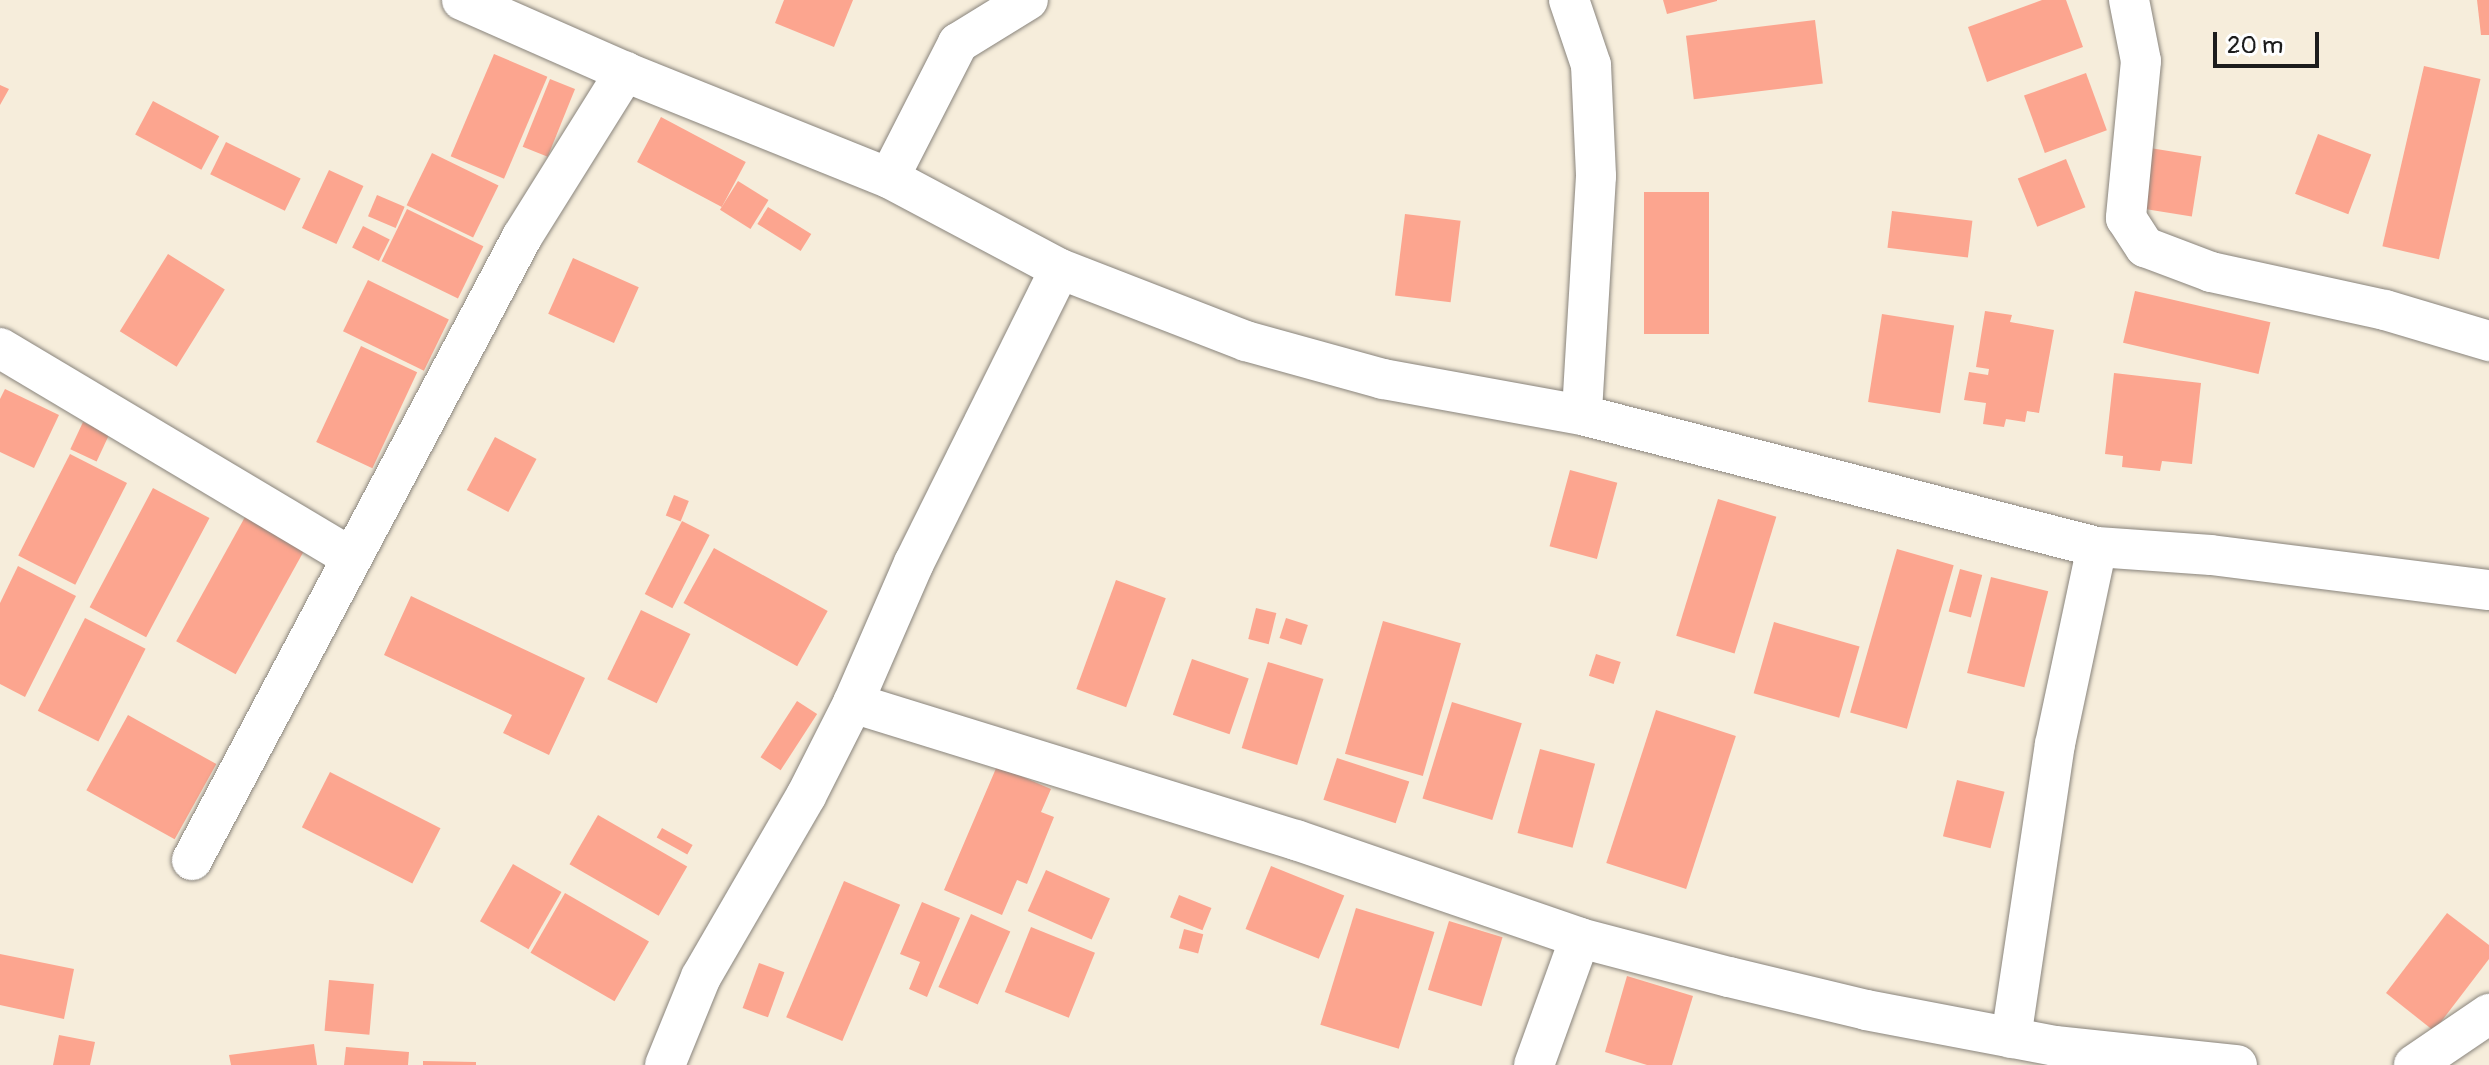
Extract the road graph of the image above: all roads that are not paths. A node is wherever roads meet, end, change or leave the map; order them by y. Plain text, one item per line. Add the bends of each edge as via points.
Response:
1 (462, 0) edge
2 (1028, 0) edge
3 (1569, 0) edge
4 (2129, 0) edge
5 (625, 72) junction
6 (889, 178) junction
7 (1060, 269) junction
8 (2489, 341) edge
9 (0, 348) edge
10 (1582, 415) junction
11 (2097, 547) junction
12 (349, 556) junction
13 (2489, 590) edge
14 (853, 703) junction
15 (192, 860) dead end
16 (1580, 938) junction
17 (2489, 1014) edge
18 (2011, 1038) junction
19 (665, 1065) edge
20 (1534, 1065) edge
21 (2237, 1065) edge
22 (2414, 1065) edge

1 - 5 street
2 - 6 street via 958,43
3 - 10 street via 1591,65 1596,176
4 - 8 street via 2141,61 2126,218 2145,247 2211,272 2385,310
5 - 6 street
5 - 12 street via 522,237
6 - 7 street
7 - 10 street via 1246,341 1368,375
7 - 14 street via 914,563
9 - 12 street
10 - 11 street
11 - 13 street via 2211,555
11 - 18 street via 2042,819
12 - 15 street
14 - 16 street via 1296,840
14 - 19 street via 806,796 701,977
16 - 18 street via 1866,1010
16 - 20 street
17 - 22 street
18 - 21 street

